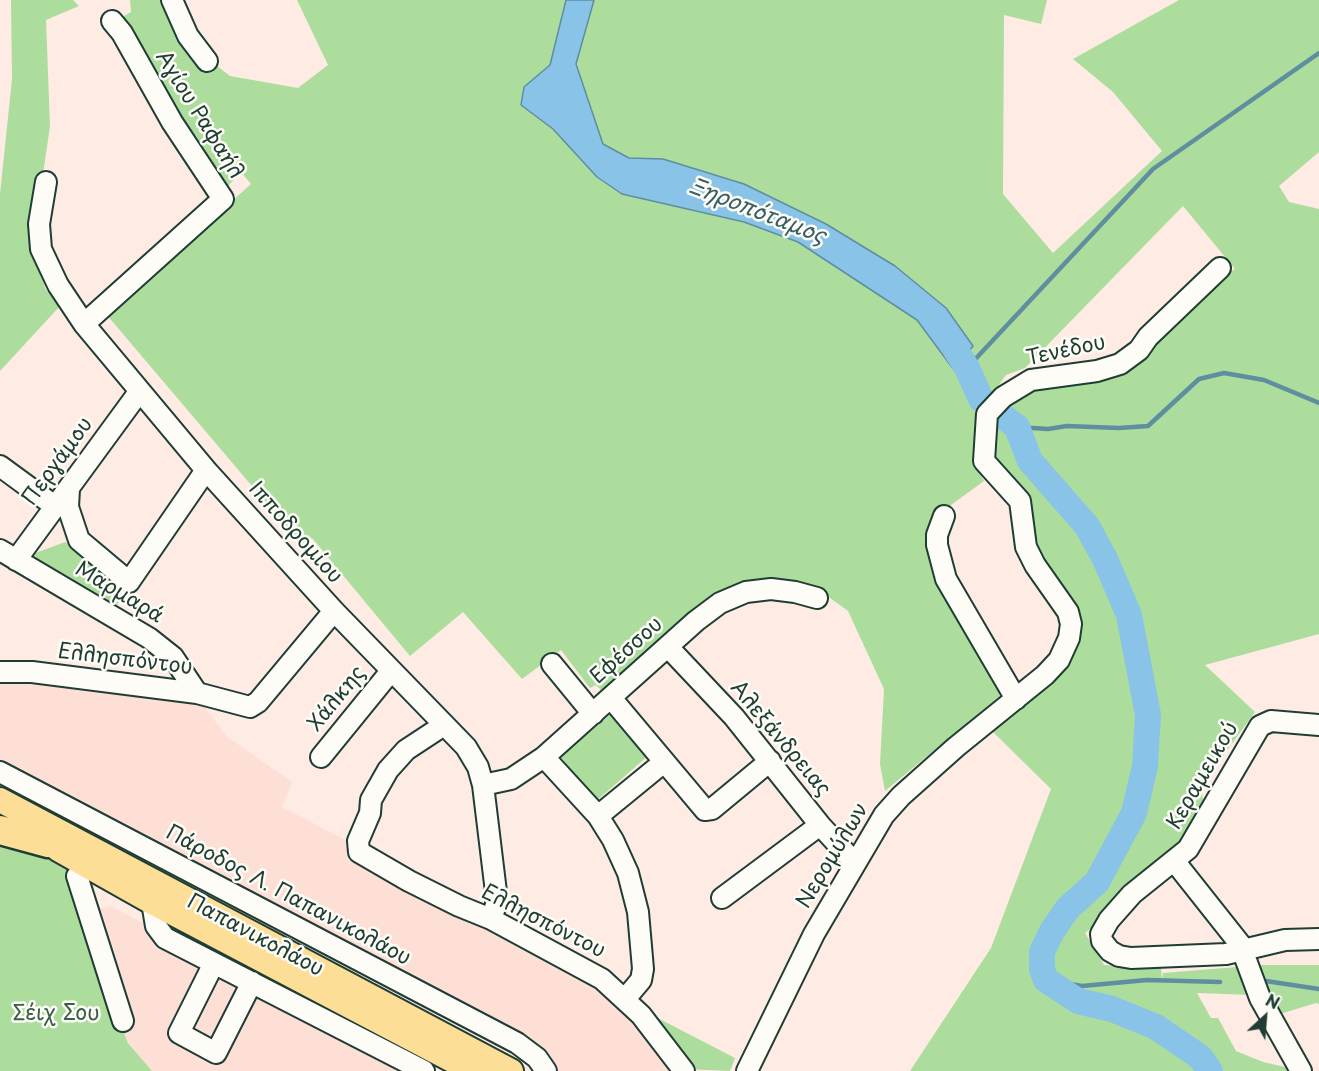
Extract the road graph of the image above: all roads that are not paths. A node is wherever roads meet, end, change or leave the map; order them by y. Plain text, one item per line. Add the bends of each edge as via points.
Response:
1 (172, 0) edge
2 (112, 21) dead end
3 (207, 61) dead end
4 (46, 183) dead end
5 (1220, 268) dead end
6 (84, 324) junction
7 (139, 392) junction
8 (0, 466) edge
9 (206, 470) junction
10 (69, 489) junction
11 (56, 507) junction
12 (944, 516) dead end
13 (8, 555) edge
14 (817, 598) dead end
15 (334, 611) junction
16 (668, 647) junction
17 (552, 664) dead end
18 (391, 671) junction
19 (0, 672) edge
20 (1038, 682) joint
21 (197, 693) junction
22 (611, 698) junction
23 (1016, 699) junction
24 (593, 714) junction
25 (444, 725) junction
26 (1319, 725) edge
27 (321, 757) dead end
28 (544, 757) junction
29 (770, 761) junction
30 (664, 762) junction
31 (0, 772) edge
32 (483, 785) junction
33 (0, 800) edge
34 (598, 816) junction
35 (0, 818) edge
36 (820, 825) junction
37 (0, 830) edge
38 (48, 843) junction
39 (854, 862) junction
40 (1175, 862) junction
41 (77, 876) dead end
42 (722, 898) dead end
43 (152, 902) junction
44 (491, 919) junction
45 (1319, 939) edge
46 (1243, 951) junction
47 (214, 963) junction
48 (252, 982) junction
49 (626, 999) junction
50 (123, 1021) dead end
51 (424, 1071) edge
52 (473, 1071) edge
53 (511, 1071) edge
54 (546, 1071) edge
55 (684, 1071) edge
56 (747, 1071) edge
57 (1301, 1071) edge

1 - 3 street via 189,36
2 - 6 street, Αγίου Ραφαήλ via 168,116 224,199
4 - 6 street, Ιπποδρομίου via 39,224 41,249 58,285
5 - 20 street, Τενέδου via 1139,350 1120,364 1031,380 1003,397 987,414 984,461 1020,501 1026,547 1071,621 1065,650
6 - 7 street, Ιπποδρομίου
7 - 9 street, Ιπποδρομίου
7 - 10 street, Περγάμου
8 - 11 street
9 - 10 street via 129,582 79,540 68,507
9 - 15 street, Ιπποδρομίου
10 - 11 street, Περγάμου
11 - 13 street, Περγάμου
12 - 23 street via 937,545 946,579
13 - 21 street, Μαρμαρά via 149,638 172,657
14 - 16 street, Εφέσσου via 771,589 738,594 711,609
15 - 18 street, Ιπποδρομίου
15 - 21 street, Ελλησπόντου via 253,706 242,707
16 - 22 street, Εφέσσου
16 - 29 street, Αλεξάνδρειας
17 - 24 street
18 - 25 street, Ιπποδρομίου
18 - 27 street, Χάλκης
19 - 21 street, Ελλησπόντου via 32,672
20 - 23 street, Νερομύλων
22 - 24 street, Εφέσσου
22 - 30 street
23 - 39 street, Νερομύλων via 896,801
24 - 28 street, Εφέσσου
25 - 32 street, Ιπποδρομίου via 478,766
25 - 44 street, Ελλησπόντου via 405,750 388,770 371,800 357,847 363,856 403,878
26 - 40 street, Κεραμεικού via 1271,721 1260,726 1193,843
28 - 32 street, Εφέσσου via 511,779
28 - 34 street
29 - 30 street via 708,811
29 - 36 street, Αλεξάνδρειας
30 - 34 street
31 - 54 street, Πάροδος Λ. Παπανικολάου via 517,1043 537,1058
32 - 44 street, Ιπποδρομίου via 496,898
33 - 53 main road, Παπανικολάου
34 - 49 street via 621,855 639,912 642,976
35 - 38 main road, Παπανικολάου
36 - 39 street, Αλεξάνδρειας
36 - 42 street
37 - 38 highway
38 - 43 main road, Παπανικολάου
39 - 56 street, Νερομύλων via 795,970
40 - 46 street
40 - 46 street, Κεραμεικού via 1132,894 1109,920 1101,934 1107,947 1116,955 1131,958
41 - 50 street
43 - 47 street via 154,922 161,934
43 - 52 main road, Παπανικολάου
44 - 49 street, Ελλησπόντου via 590,971
45 - 46 street via 1289,940
46 - 57 street via 1260,998
47 - 48 street
47 - 48 street via 179,1033 216,1053
48 - 51 street
49 - 55 street, Ελλησπόντου

